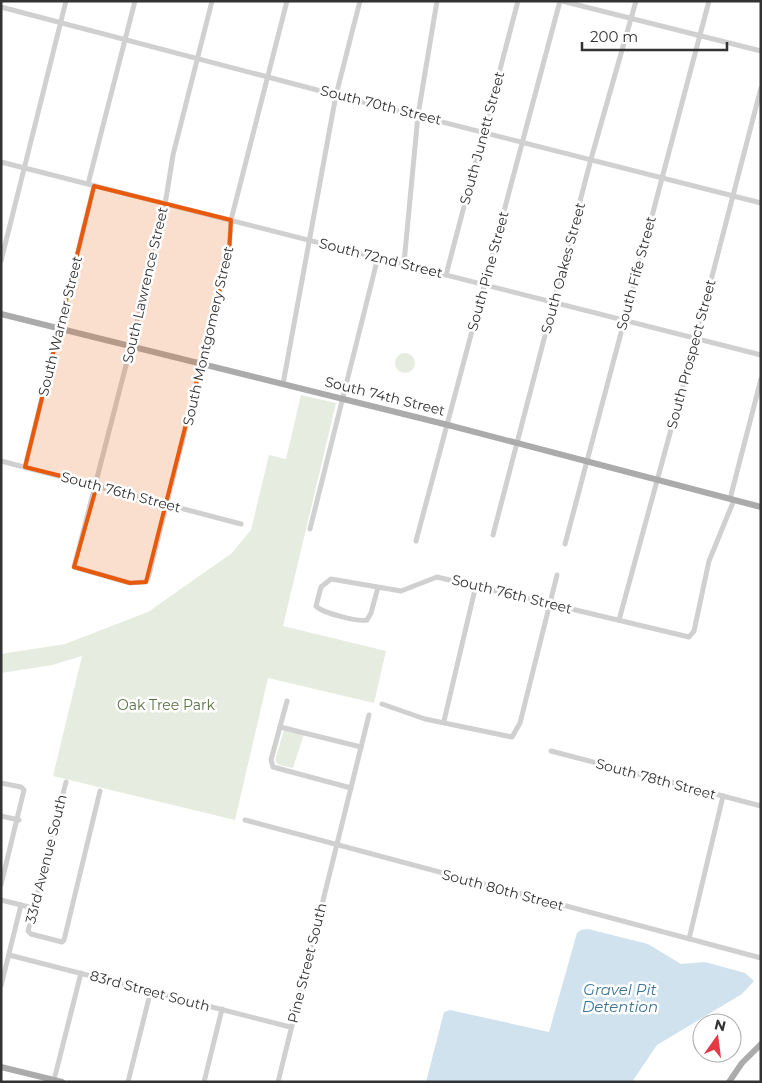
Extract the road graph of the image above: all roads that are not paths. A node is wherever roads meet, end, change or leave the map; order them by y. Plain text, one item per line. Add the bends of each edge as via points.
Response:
1 (66, 1) edge
2 (135, 1) edge
3 (212, 1) edge
4 (287, 1) edge
5 (360, 1) edge
6 (438, 1) edge
7 (518, 1) edge
8 (561, 1) edge
9 (636, 1) edge
10 (709, 1) edge
11 (1, 7) edge
12 (631, 18) junction
13 (61, 22) junction
14 (700, 36) junction
15 (126, 39) junction
16 (761, 51) edge
17 (197, 58) junction
18 (267, 76) junction
19 (761, 88) edge
20 (336, 95) junction
21 (418, 115) junction
22 (484, 131) junction
23 (522, 141) junction
24 (591, 159) junction
25 (1, 162) edge
26 (24, 168) junction
27 (662, 177) junction
28 (91, 185) junction
29 (733, 196) junction
30 (761, 203) edge
31 (165, 204) junction
32 (231, 220) junction
33 (310, 240) junction
34 (378, 256) junction
35 (1, 261) edge
36 (404, 263) junction
37 (446, 275) junction
38 (485, 285) junction
39 (554, 303) junction
40 (1, 314) edge
41 (623, 320) junction
42 (60, 328) junction
43 (696, 338) junction
44 (131, 346) junction
45 (761, 355) edge
46 (202, 364) junction
47 (761, 379) edge
48 (283, 384) junction
49 (343, 398) junction
50 (448, 425) junction
51 (517, 443) junction
52 (1, 461) edge
53 (586, 461) junction
54 (25, 466) junction
55 (657, 479) junction
56 (97, 486) junction
57 (732, 499) junction
58 (166, 505) junction
59 (761, 506) edge
60 (241, 524) dead end
61 (310, 529) dead end
62 (492, 535) dead end
63 (416, 541) dead end
64 (565, 544) dead end
65 (557, 574) dead end
66 (146, 582) joint
67 (476, 585) junction
68 (378, 587) junction
69 (550, 603) junction
70 (619, 620) junction
71 (287, 701) dead end
72 (382, 704) dead end
73 (369, 715) dead end
74 (444, 721) junction
75 (280, 727) junction
76 (361, 747) junction
77 (551, 751) dead end
78 (66, 782) dead end
79 (1, 783) edge
80 (351, 788) junction
81 (100, 791) dead end
82 (724, 796) junction
83 (761, 806) edge
84 (1, 816) edge
85 (18, 820) junction
86 (245, 820) dead end
87 (336, 844) junction
88 (1, 885) edge
89 (1, 900) edge
90 (20, 905) junction
91 (33, 908) junction
92 (689, 939) junction
93 (9, 955) junction
94 (761, 958) edge
95 (80, 972) junction
96 (1, 986) edge
97 (151, 990) junction
98 (222, 1009) junction
99 (290, 1027) junction
100 (761, 1044) edge
101 (1, 1066) edge
102 (54, 1080) junction
103 (62, 1082) edge
104 (128, 1082) edge
105 (204, 1082) edge
106 (278, 1082) edge
107 (729, 1082) edge

1 - 13 street
2 - 15 street, South Warner Street
3 - 17 street, South Lawrence Street
4 - 18 street, South Montgomery Street
5 - 20 street
6 - 21 street
7 - 22 street, South Junett Street
8 - 12 street
8 - 23 street, South Pine Street
9 - 12 street, South Oakes Street
10 - 14 street, South Fife Street
11 - 13 street, South 70th Street
12 - 14 street
12 - 24 street, South Oakes Street
13 - 15 street, South 70th Street
13 - 26 street
14 - 16 street
14 - 27 street, South Fife Street
15 - 17 street, South 70th Street
15 - 28 street, South Warner Street
17 - 18 street, South 70th Street
17 - 31 street, South Lawrence Street via 173,155
18 - 20 street, South 70th Street
18 - 32 street, South Montgomery Street
19 - 29 street, South Prospect Street
20 - 21 street, South 70th Street
20 - 33 street
21 - 22 street, South 70th Street
21 - 36 street
22 - 23 street, South 70th Street
22 - 37 street, South Junett Street
23 - 24 street, South 70th Street
23 - 38 street, South Pine Street
24 - 27 street, South 70th Street
24 - 39 street, South Oakes Street
25 - 26 street, South 72nd Street
26 - 28 street, South 72nd Street
26 - 35 street
27 - 29 street, South 70th Street
27 - 41 street, South Fife Street
28 - 31 street, South 72nd Street
28 - 42 street, South Warner Street
29 - 30 street, South 70th Street
29 - 43 street, South Prospect Street
31 - 32 street, South 72nd Street
31 - 44 street, South Lawrence Street
32 - 33 street, South 72nd Street
32 - 46 street, South Montgomery Street via 230,254
33 - 34 street, South 72nd Street
33 - 48 street
34 - 36 street, South 72nd Street
34 - 49 street
36 - 37 street, South 72nd Street
37 - 38 street, South 72nd Street
38 - 39 street, South 72nd Street
38 - 50 street, South Pine Street
39 - 41 street, South 72nd Street
39 - 51 street, South Oakes Street
40 - 42 main road, South 74th Street
41 - 43 street, South 72nd Street
41 - 53 street, South Fife Street
42 - 44 main road, South 74th Street
42 - 54 street, South Warner Street
43 - 45 street, South 72nd Street
43 - 55 street, South Prospect Street
44 - 46 main road, South 74th Street
44 - 56 street, South Lawrence Street
46 - 48 main road, South 74th Street
46 - 58 street, South Montgomery Street
47 - 57 street
48 - 49 main road, South 74th Street
49 - 50 main road, South 74th Street
49 - 61 street
50 - 51 main road, South 74th Street
50 - 63 street, South Pine Street
51 - 53 main road, South 74th Street
51 - 62 street, South Oakes Street
52 - 54 street, South 76th Street
53 - 55 main road, South 74th Street
53 - 64 street, South Fife Street
54 - 56 street, South 76th Street
55 - 57 main road, South 74th Street
55 - 70 street, South Prospect Street
56 - 58 street, South 76th Street
56 - 66 street, South Lawrence Street via 74,567 130,583
57 - 59 main road, South 74th Street
57 - 70 street, South 76th Street via 710,562 692,636
58 - 60 street, South 76th Street
58 - 66 street, South Montgomery Street
65 - 69 street
67 - 68 street, South 76th Street via 437,577 401,591
67 - 69 street, South 76th Street
67 - 74 street
68 - 68 street, South 76th Street via 372,613 367,620 319,609 316,604 321,587 330,579
69 - 70 street, South 76th Street
69 - 74 street via 515,734 510,737
71 - 75 street
72 - 74 street via 425,719
73 - 76 street
75 - 76 street
75 - 80 street via 271,760 276,768
76 - 80 street
77 - 82 street, South 78th Street
78 - 91 street, 33rd Avenue South
79 - 85 street via 24,789
80 - 87 street
81 - 91 street, 33rd Avenue South via 62,942 28,931
82 - 83 street, South 78th Street
82 - 92 street
84 - 85 street
85 - 88 street
86 - 87 street, South 80th Street
87 - 92 street, South 80th Street
87 - 99 street, Pine Street South
89 - 90 street
90 - 91 street
90 - 93 street, 33rd Avenue South
92 - 94 street, South 80th Street
93 - 95 street, 83rd Street South
93 - 96 street, 33rd Avenue South
95 - 97 street, 83rd Street South
95 - 102 street
97 - 98 street, 83rd Street South
97 - 104 street
98 - 99 street, 83rd Street South
98 - 105 street
99 - 106 street, Pine Street South
100 - 107 main road
101 - 102 main road
102 - 103 main road

